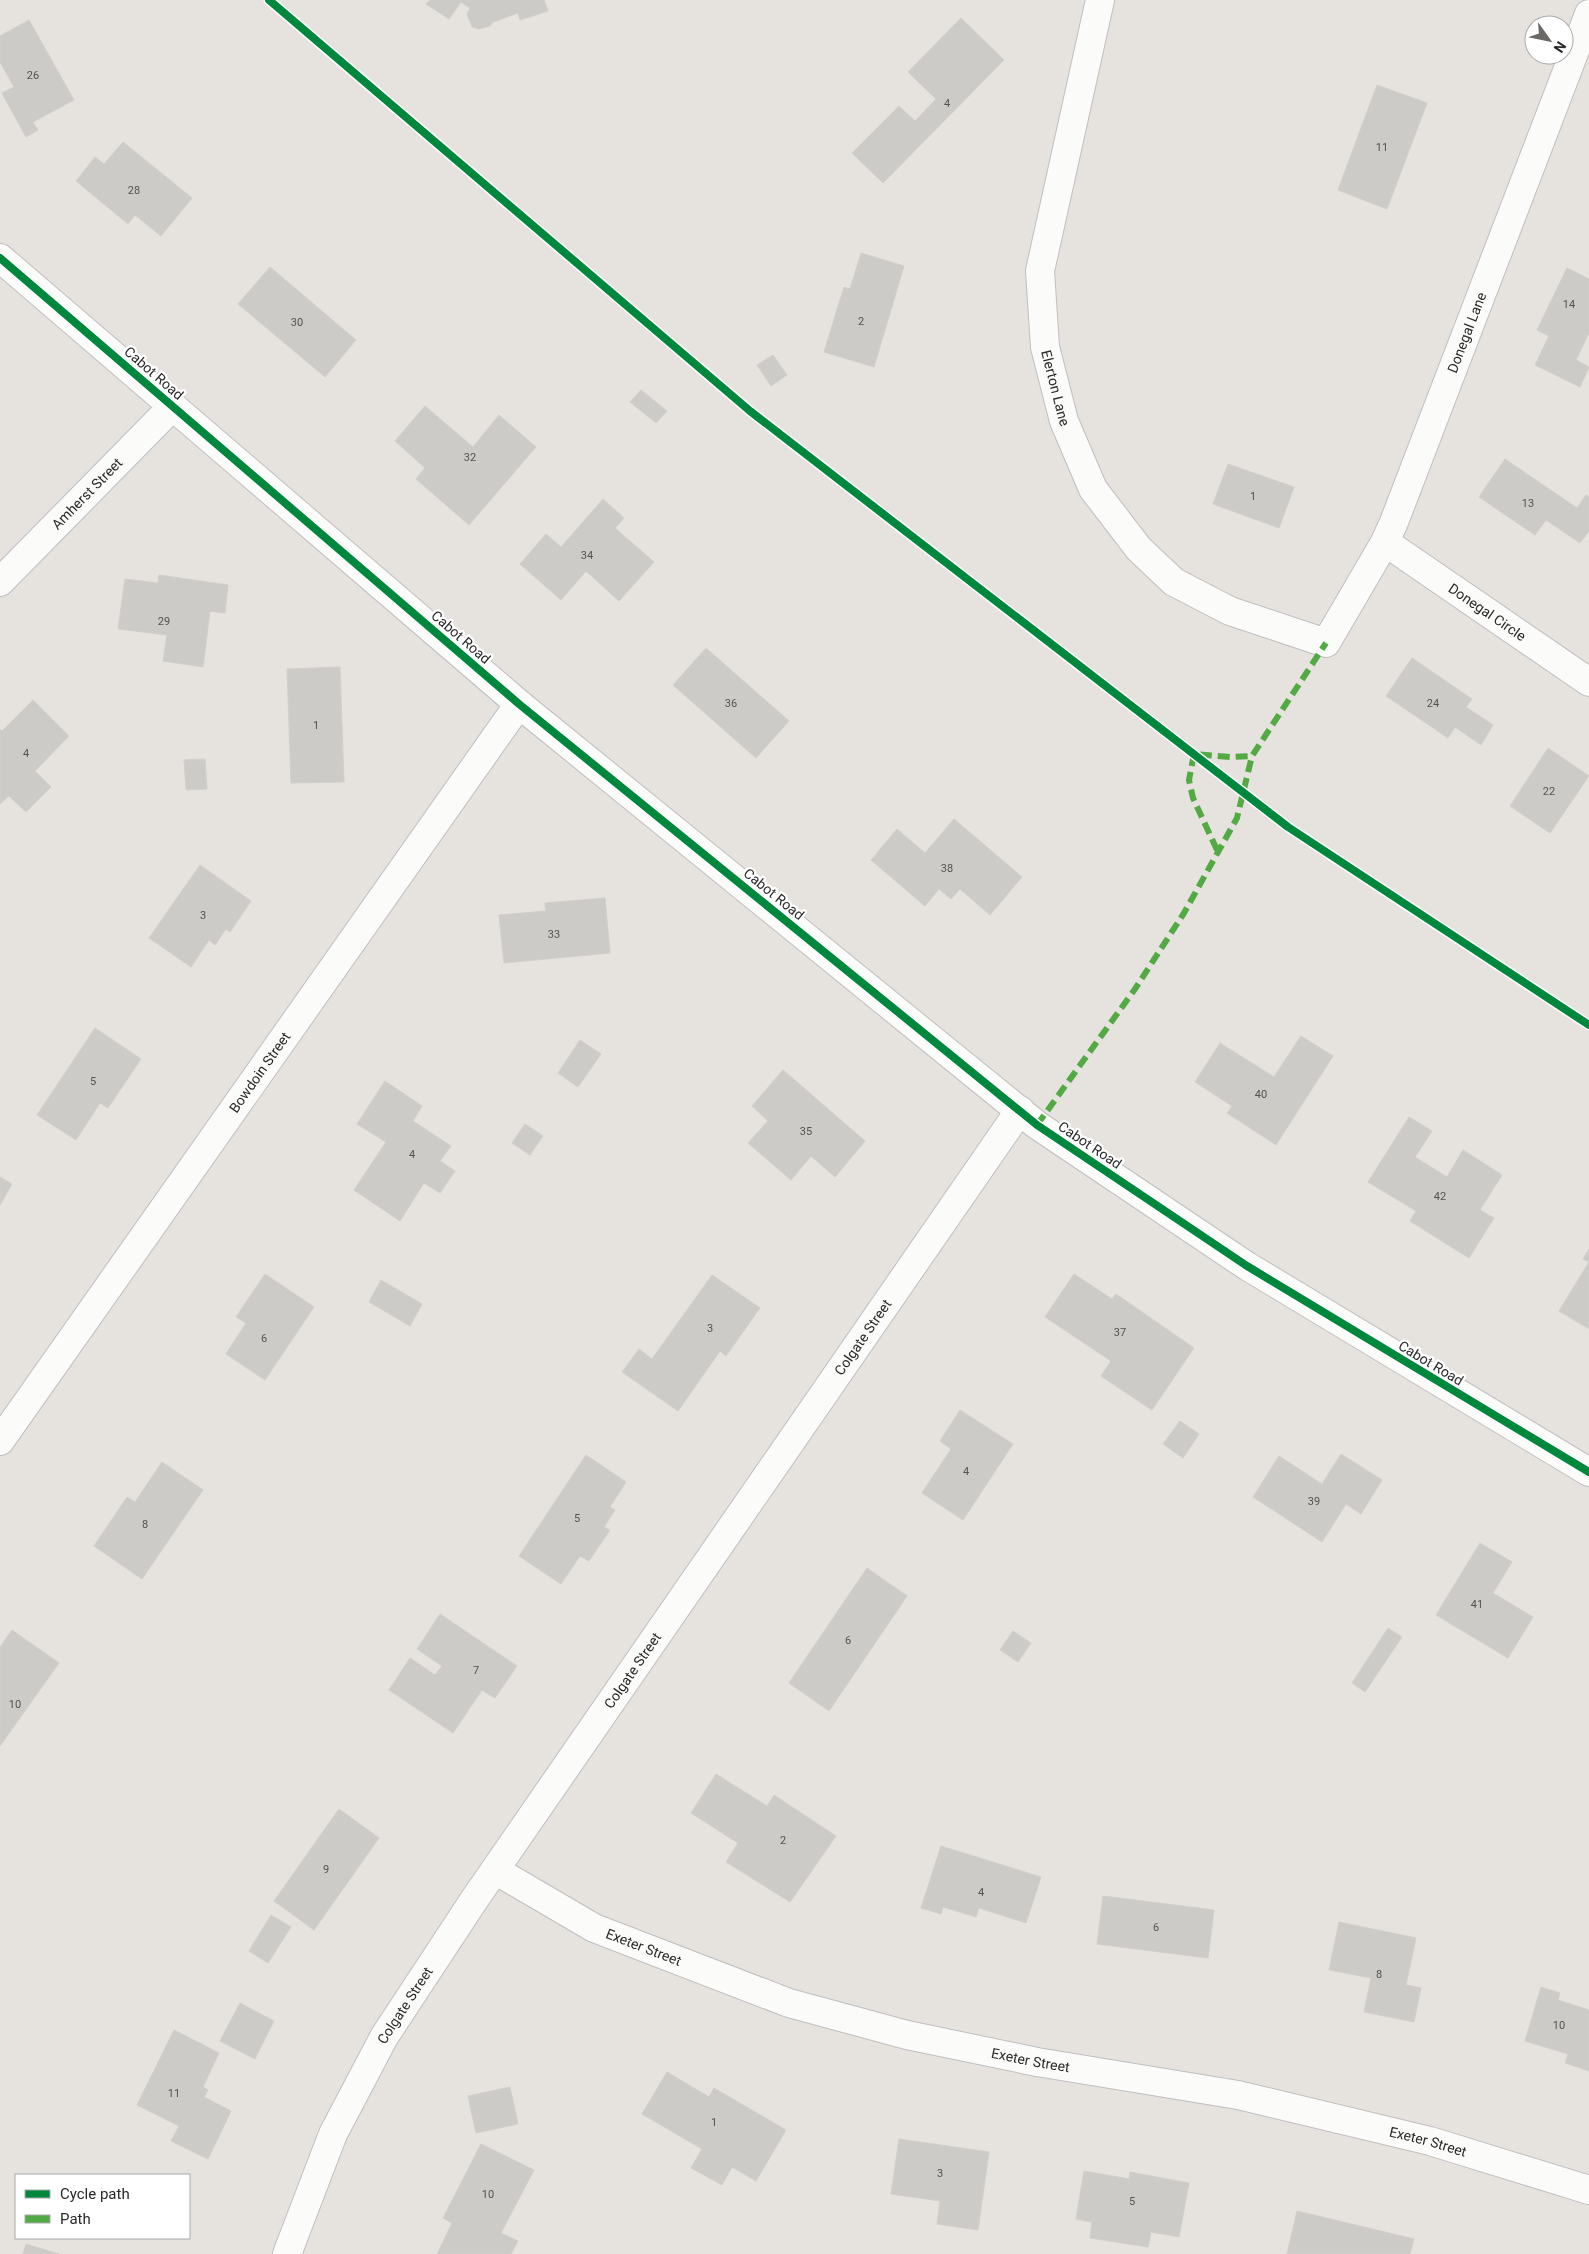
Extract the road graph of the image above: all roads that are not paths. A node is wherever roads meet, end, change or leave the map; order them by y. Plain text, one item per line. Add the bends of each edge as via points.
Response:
1 (1100, 0) edge
2 (1589, 14) edge
3 (0, 258) edge
4 (173, 406) junction
5 (1385, 542) junction
6 (0, 582) edge
7 (1326, 643) joint
8 (1589, 682) edge
9 (519, 704) junction
10 (1020, 1110) junction
11 (0, 1441) edge
12 (1589, 1472) edge
13 (495, 1870) junction
14 (1589, 2190) edge
15 (287, 2254) edge

1 - 7 street, Elerton Lane via 1040,271 1045,347 1064,421 1093,489 1140,549 1174,582 1230,611
2 - 5 street, Donegal Lane
3 - 4 street, Cabot Road
4 - 6 street, Amherst Street
4 - 9 street, Cabot Road
5 - 7 street, Donegal Lane
5 - 8 street, Donegal Circle
9 - 10 street, Cabot Road
9 - 11 street, Bowdoin Street
10 - 12 street, Cabot Road via 1037,1125 1247,1266
10 - 13 street, Colgate Street
13 - 14 street, Exeter Street via 594,1928 789,2003 908,2035 1037,2062 1248,2097 1430,2141
13 - 15 street, Colgate Street via 384,2037 333,2134

